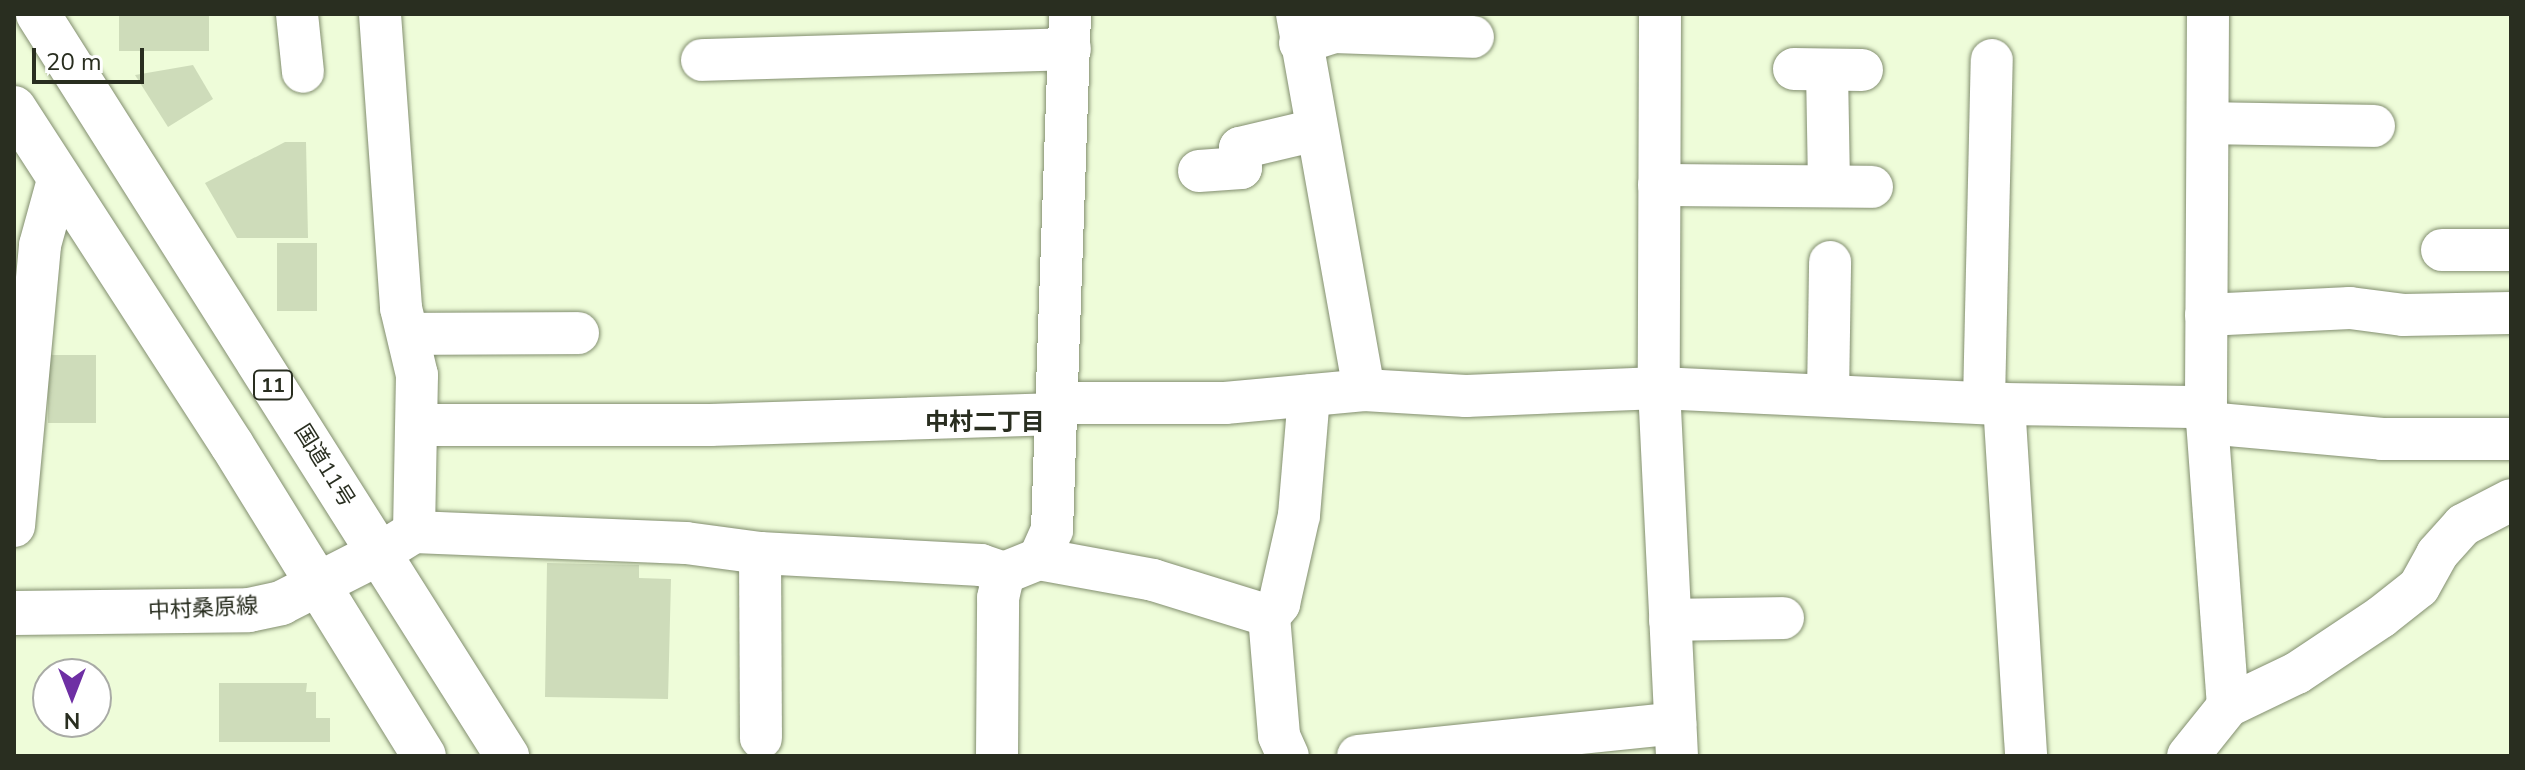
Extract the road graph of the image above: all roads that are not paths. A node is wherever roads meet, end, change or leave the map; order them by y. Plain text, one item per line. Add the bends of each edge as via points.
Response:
1 (38, 14) edge
2 (297, 14) edge
3 (380, 14) edge
4 (1660, 14) edge
5 (2208, 14) edge
6 (1298, 29) edge
7 (1070, 31) edge
8 (1473, 37) dead end
9 (702, 60) dead end
10 (1992, 60) dead end
11 (1828, 70) dead end
12 (303, 72) dead end
13 (14, 108) edge
14 (2208, 123) junction
15 (2374, 126) dead end
16 (1316, 130) junction
17 (1199, 171) dead end
18 (58, 180) junction
19 (1659, 185) junction
20 (1829, 186) junction
21 (1872, 187) dead end
22 (2442, 250) dead end
23 (2511, 250) edge
24 (1830, 262) dead end
25 (2511, 313) edge
26 (2206, 315) junction
27 (578, 333) dead end
28 (408, 334) junction
29 (1659, 388) junction
30 (1364, 390) junction
31 (1309, 395) junction
32 (1828, 395) junction
33 (1994, 403) junction
34 (1058, 409) junction
35 (20, 413) edge
36 (2207, 415) junction
37 (417, 425) junction
38 (2511, 439) edge
39 (2511, 500) edge
40 (14, 526) edge
41 (397, 543) junction
42 (760, 553) junction
43 (1022, 566) junction
44 (320, 585) junction
45 (14, 613) edge
46 (1269, 616) junction
47 (1783, 618) dead end
48 (1670, 620) junction
49 (2228, 706) junction
50 (761, 738) dead end
51 (1676, 739) edge
52 (424, 756) edge
53 (507, 756) edge
54 (997, 756) edge
55 (1288, 756) edge
56 (1358, 756) edge
57 (2026, 756) edge
58 (2188, 756) edge

1 - 41 main road, 国道11号 / 11
2 - 12 street
3 - 28 street
4 - 19 street
5 - 14 street
6 - 8 street
6 - 16 street
7 - 9 street
7 - 34 street
10 - 33 street
11 - 20 street
13 - 18 main road
14 - 15 street
14 - 26 street
16 - 17 street via 1240,148 1241,168
16 - 30 street
18 - 35 street via 40,245
18 - 44 main road
19 - 20 street
19 - 29 street
20 - 21 street
22 - 23 street
24 - 32 street
25 - 26 street via 2403,315 2350,308
26 - 36 street
27 - 28 street
28 - 37 street via 417,375
29 - 30 street via 1466,396
29 - 32 street
29 - 48 street
30 - 31 street
31 - 34 street
31 - 46 street via 1299,515 1279,604
32 - 33 street
33 - 36 street
33 - 57 street
34 - 37 street via 710,425
34 - 43 street via 1052,530
35 - 40 street
36 - 38 street via 2382,439
36 - 49 street
37 - 41 street
39 - 49 street via 2463,525 2437,554 2419,587 2381,617 2297,673
41 - 42 street via 686,543
41 - 44 main road, 中村桑原線
41 - 53 main road, 国道11号 / 11
42 - 43 street
42 - 50 street
43 - 46 street via 1153,580
43 - 54 street via 996,645
44 - 45 main road, 中村桑原線 via 281,603 249,610
44 - 52 main road
46 - 55 street via 1279,736
47 - 48 street
48 - 51 street
49 - 58 street
51 - 56 street

